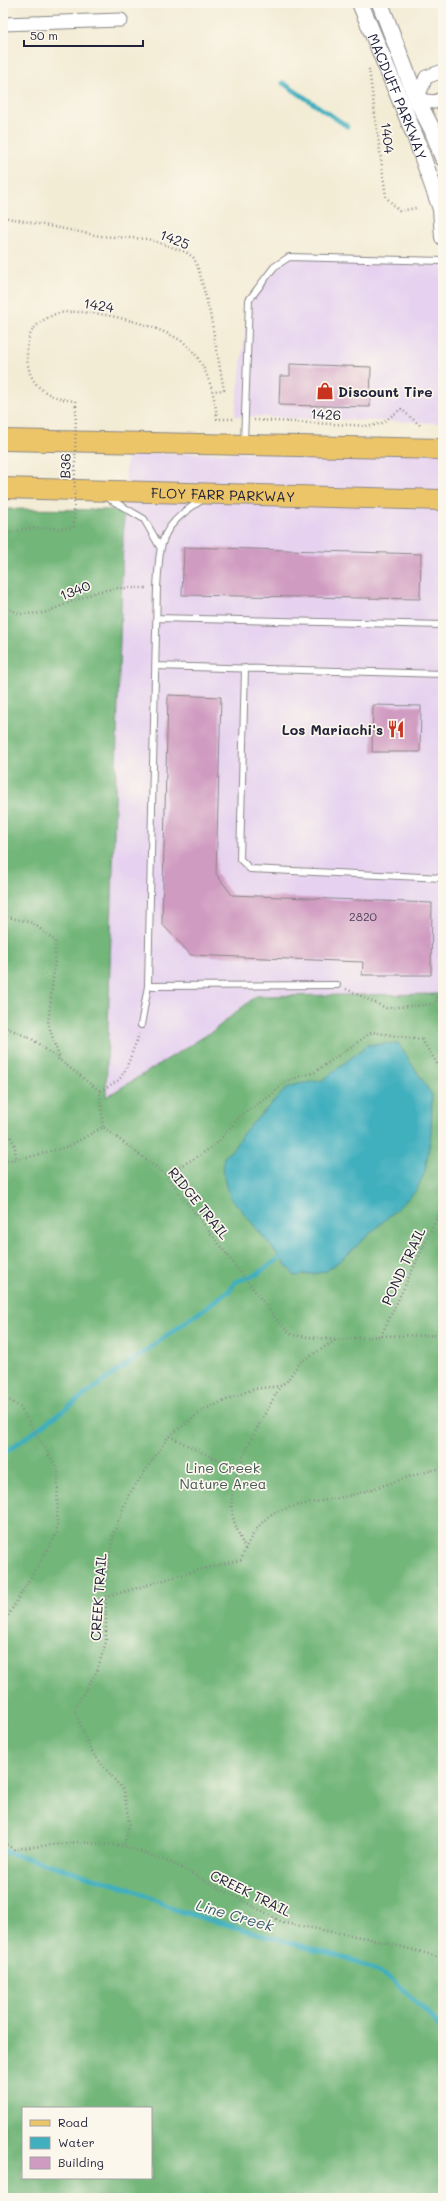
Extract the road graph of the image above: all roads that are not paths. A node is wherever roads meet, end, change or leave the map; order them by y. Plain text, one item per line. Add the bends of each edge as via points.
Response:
1 (360, 3) edge
2 (380, 3) edge
3 (121, 20) dead end
4 (3, 24) edge
5 (443, 71) edge
6 (443, 98) edge
7 (410, 104) junction
8 (443, 158) edge
9 (443, 237) edge
10 (443, 261) edge
11 (6, 437) edge
12 (244, 445) junction
13 (443, 449) edge
14 (3, 488) edge
15 (84, 490) junction
16 (211, 494) junction
17 (443, 500) edge
18 (160, 547) junction
19 (157, 618) junction
20 (443, 626) edge
21 (155, 666) junction
22 (245, 668) junction
23 (443, 674) edge
24 (443, 878) edge
25 (337, 985) road end
26 (148, 986) junction
27 (141, 1025) road end

1 - 7 street, MACDUFF PARKWAY
2 - 7 street, MACDUFF PARKWAY
3 - 4 street
5 - 7 street via 426,77
6 - 7 street via 435,102
7 - 8 street, MACDUFF PARKWAY via 432,129
7 - 9 street, MACDUFF PARKWAY via 441,209
10 - 12 lane via 289,256 274,267 249,300
11 - 12 main road
12 - 13 main road
14 - 15 main road, FLOY FARR PARKWAY
15 - 16 main road, FLOY FARR PARKWAY
15 - 18 lane via 115,501 144,519
16 - 17 main road, FLOY FARR PARKWAY
16 - 18 lane via 186,509 171,524
18 - 19 lane
19 - 20 lane
19 - 21 lane
21 - 22 lane
21 - 26 lane
22 - 23 lane
22 - 24 lane via 240,858 250,869
25 - 26 lane
26 - 27 lane

